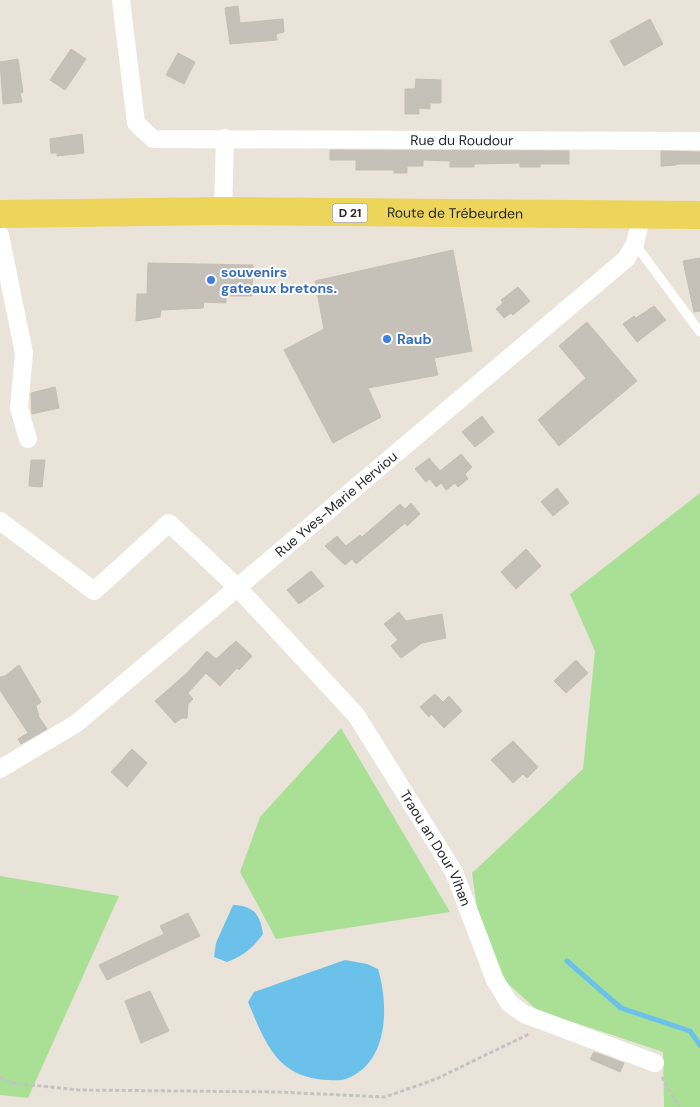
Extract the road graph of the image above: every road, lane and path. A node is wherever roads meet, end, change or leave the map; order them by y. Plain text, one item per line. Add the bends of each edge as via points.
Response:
1 (121, 0) edge
2 (225, 138) junction
3 (700, 140) edge
4 (223, 211) junction
5 (0, 214) edge
6 (642, 214) junction
7 (700, 216) edge
8 (0, 235) edge
9 (635, 244) junction
10 (700, 332) edge
11 (28, 439) dead end
12 (0, 520) edge
13 (237, 586) junction
14 (0, 769) edge
15 (549, 1023) junction
16 (655, 1063) joint
17 (0, 1077) edge
18 (679, 1107) edge

1 - 2 street, Rue du Roudour via 136,123 153,139
2 - 3 street, Rue du Roudour
2 - 4 street
4 - 5 main road, Route de Trébeurden / D 21
4 - 6 main road, Route de Trébeurden / D 21
6 - 7 main road, Route de Trébeurden / D 21
6 - 9 street, Rue Yves-Marie Herviou
8 - 11 street via 24,352 19,408
9 - 10 lane
9 - 13 street, Rue Yves-Marie Herviou via 626,258
12 - 13 street, Traou an Dour Vihan via 94,591 169,523
13 - 14 street, Rue Yves-Marie Herviou via 77,723
13 - 15 street, Traou an Dour Vihan via 356,715 454,872 495,980 509,1003 524,1014
15 - 16 street, Traou an Dour Vihan
15 - 17 path via 436,1079 385,1097 278,1092 79,1090 12,1083
16 - 18 path

